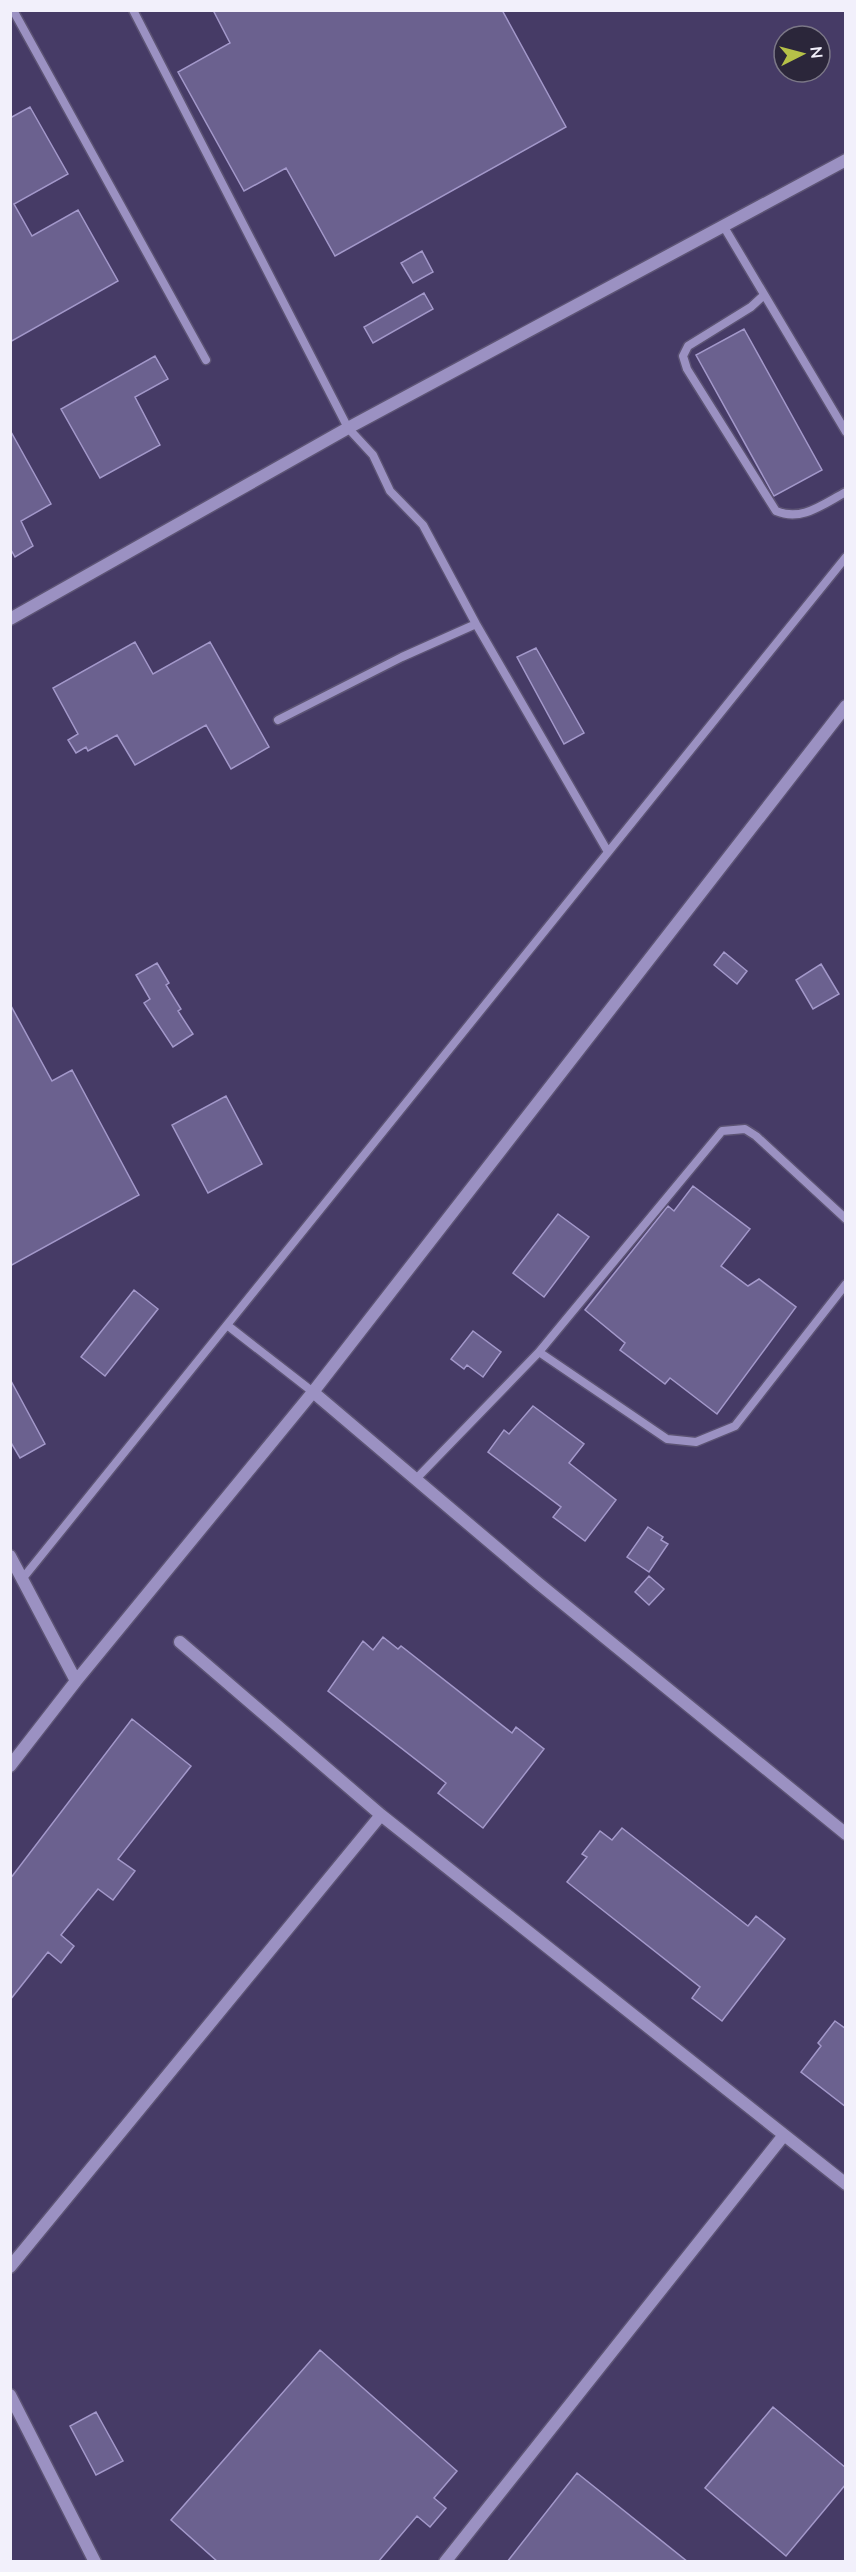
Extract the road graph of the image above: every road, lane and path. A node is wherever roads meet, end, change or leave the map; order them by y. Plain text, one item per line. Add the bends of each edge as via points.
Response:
1 (13, 10) edge
2 (133, 10) edge
3 (846, 160) edge
4 (724, 227) junction
5 (764, 295) junction
6 (206, 360) dead end
7 (348, 428) junction
8 (846, 432) edge
9 (846, 492) edge
10 (846, 557) edge
11 (10, 619) edge
12 (476, 624) junction
13 (846, 706) edge
14 (278, 720) dead end
15 (608, 852) junction
16 (846, 1219) edge
17 (846, 1284) edge
18 (227, 1325) junction
19 (539, 1352) junction
20 (313, 1392) junction
21 (416, 1479) junction
22 (10, 1556) edge
23 (23, 1578) junction
24 (180, 1642) dead end
25 (76, 1681) junction
26 (10, 1766) edge
27 (381, 1815) junction
28 (846, 1834) edge
29 (784, 2135) junction
30 (846, 2184) edge
31 (10, 2267) edge
32 (10, 2395) edge
33 (95, 2562) edge
34 (445, 2562) edge

1 - 6 lane
2 - 7 lane
3 - 4 street
4 - 5 lane
4 - 7 street
5 - 8 lane
5 - 9 lane via 688,346 683,356 687,369 776,512 788,516 806,514
7 - 11 street
7 - 12 lane via 373,455 390,492 423,525
10 - 15 lane
12 - 14 lane
12 - 15 lane
13 - 20 street
15 - 18 lane
16 - 19 lane via 756,1136 745,1129 722,1131
17 - 19 lane via 735,1426 696,1442 667,1439
18 - 20 lane
18 - 23 lane
19 - 21 lane
20 - 21 street
20 - 25 street
21 - 28 street
22 - 23 street
23 - 25 street
24 - 27 street
25 - 26 street
27 - 29 street
27 - 31 street
29 - 30 street
29 - 34 street
32 - 33 street

